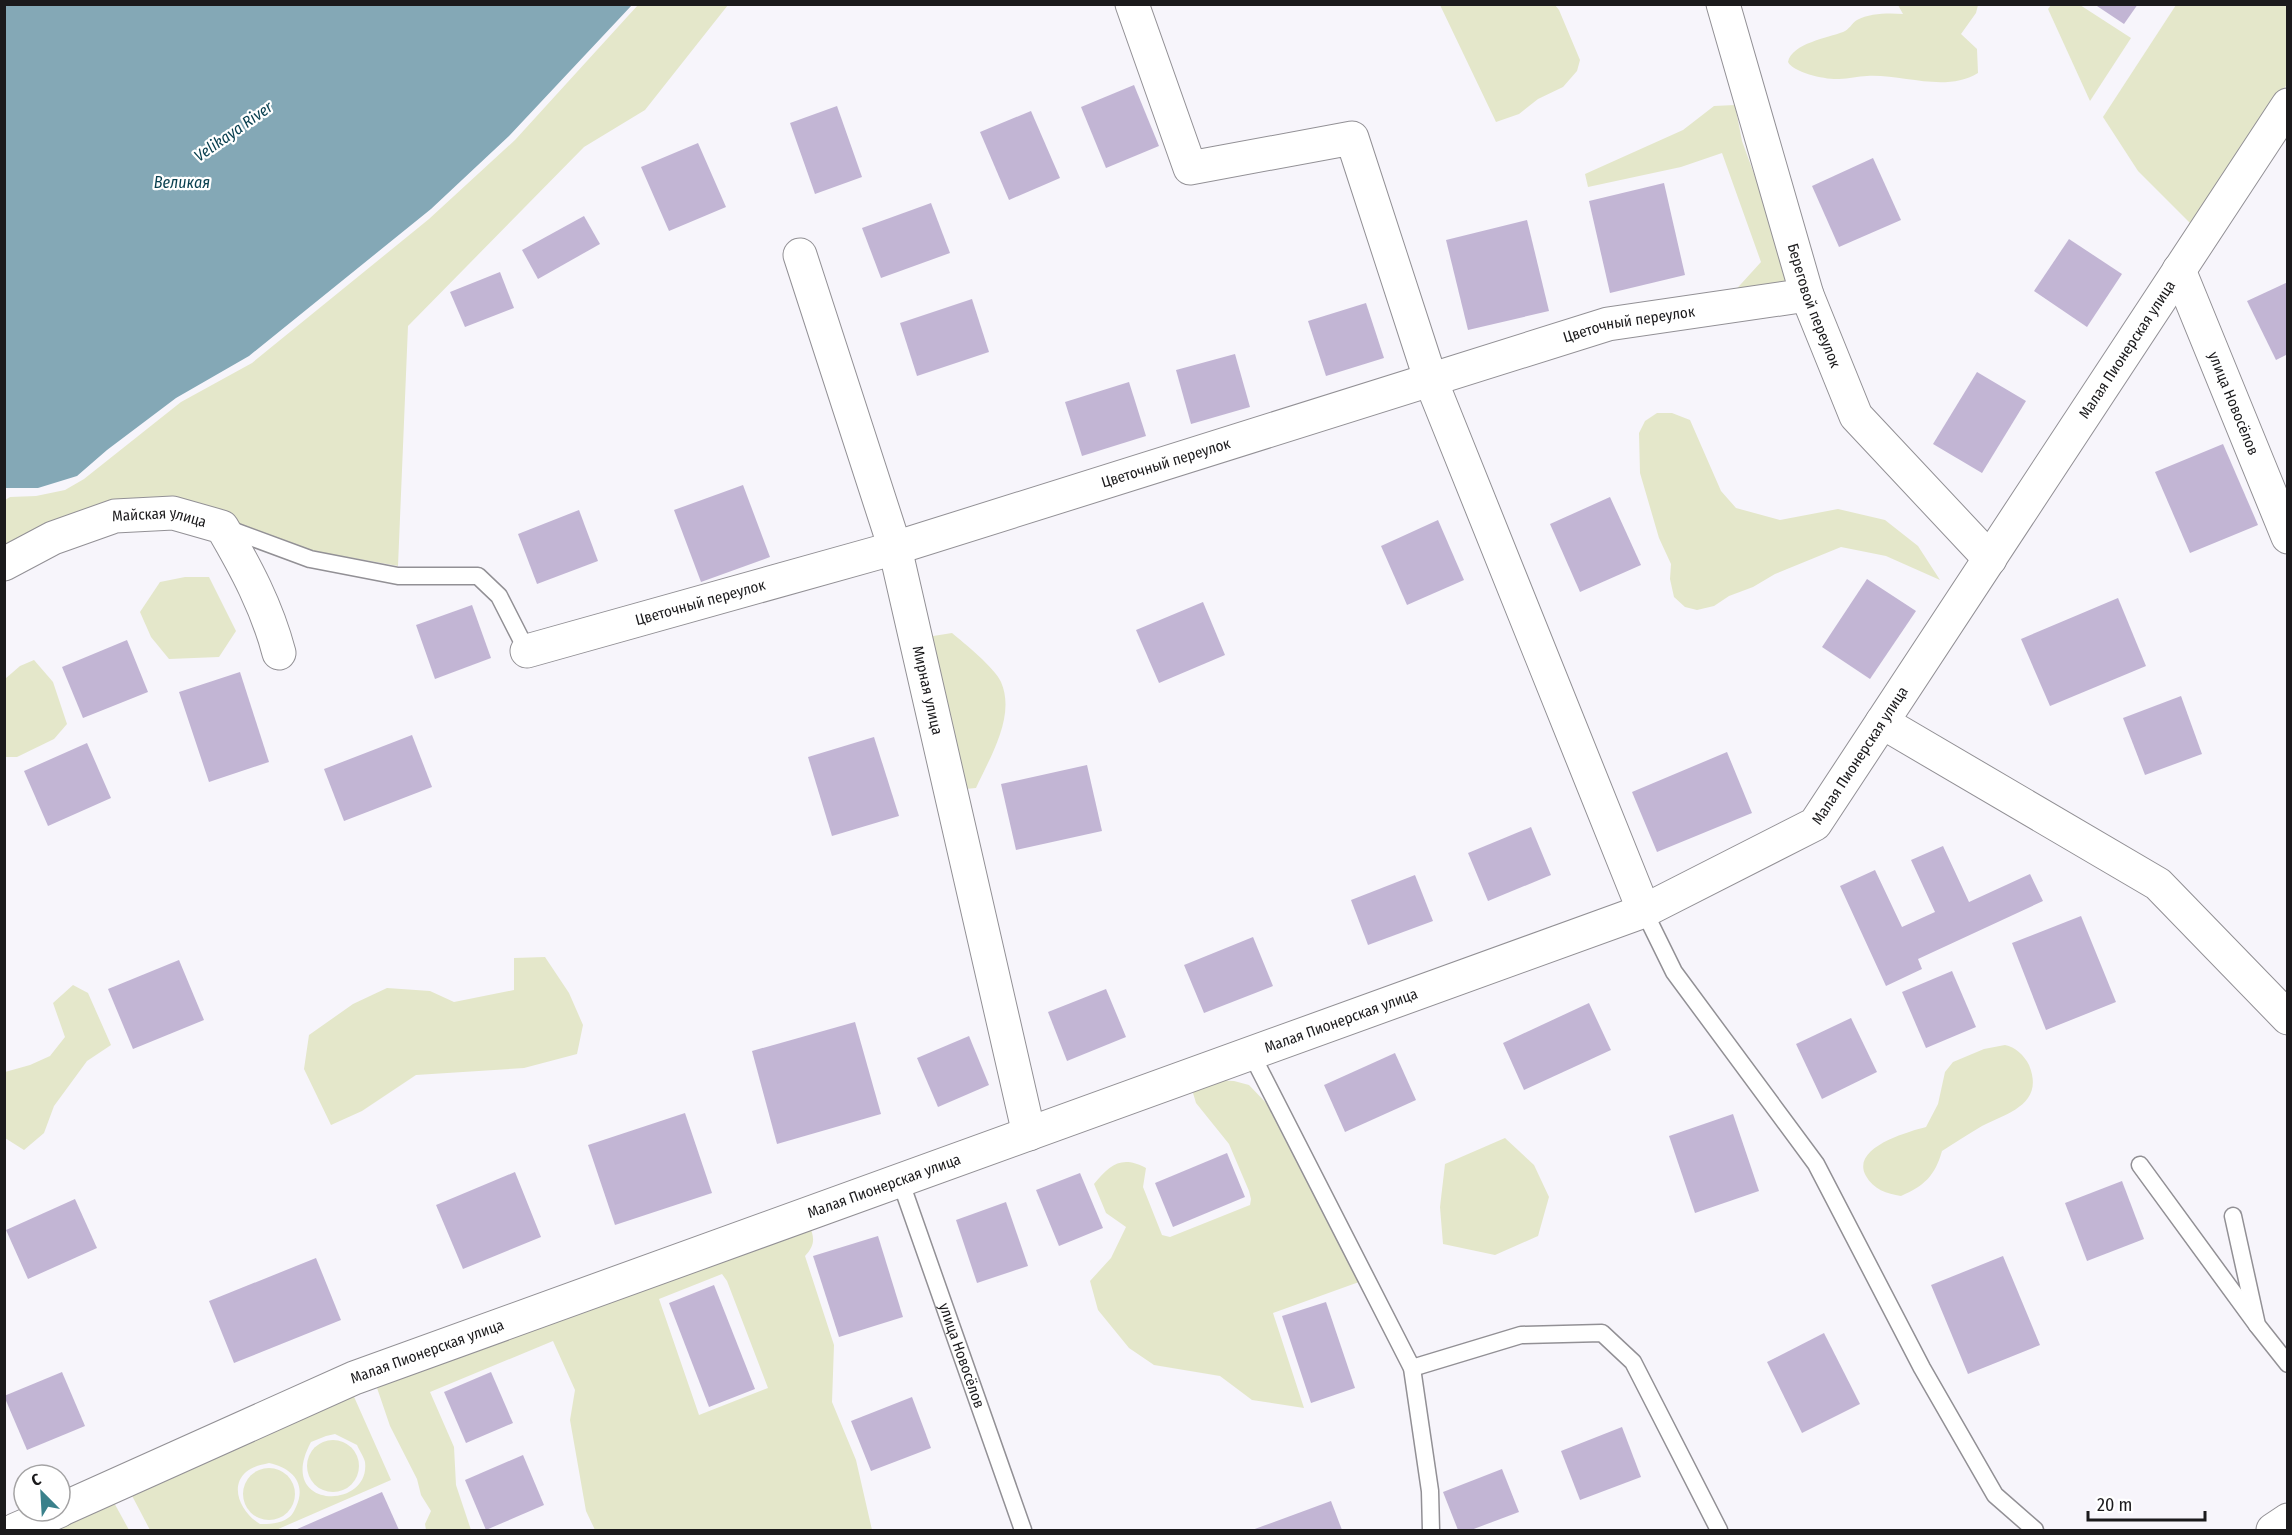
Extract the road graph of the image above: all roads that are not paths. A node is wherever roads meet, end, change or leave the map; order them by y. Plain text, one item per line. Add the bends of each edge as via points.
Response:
1 (1132, 4) edge
2 (1723, 4) edge
3 (2288, 105) edge
4 (800, 255) dead end
5 (2179, 270) junction
6 (1807, 294) junction
7 (1431, 381) junction
8 (222, 527) junction
9 (2288, 537) edge
10 (895, 548) junction
11 (1990, 559) junction
12 (4, 564) edge
13 (527, 651) joint
14 (279, 653) dead end
15 (1882, 722) junction
16 (1644, 911) junction
17 (2288, 1018) edge
18 (1251, 1053) junction
19 (1029, 1134) junction
20 (2140, 1165) dead end
21 (900, 1180) junction
22 (2233, 1216) dead end
23 (2257, 1325) junction
24 (2288, 1364) edge
25 (1412, 1368) junction
26 (72, 1505) edge
27 (2288, 1520) edge
28 (31, 1523) edge
29 (15, 1530) edge
30 (1023, 1530) edge
31 (1431, 1530) edge
32 (1719, 1530) edge
33 (2036, 1530) edge
34 (2273, 1530) edge

1 - 7 main road via 1190,168 1352,138
2 - 6 main road, Береговой переулок
3 - 5 main road, Малая Пионерская улица
4 - 10 main road, Мирная улица
5 - 9 main road, улица Новосёлов
5 - 11 main road, Малая Пионерская улица
6 - 7 main road, Цветочный переулок via 1608,324
6 - 11 main road, Береговой переулок via 1856,416
7 - 10 main road, Цветочный переулок
7 - 16 main road
8 - 12 main road, Майская улица via 173,513 115,516 53,538
8 - 13 lane via 310,559 398,576 478,576 499,596
8 - 14 main road, Майская улица via 249,572 270,620
10 - 13 main road, Цветочный переулок
10 - 19 main road, Мирная улица
11 - 15 main road, Малая Пионерская улица
15 - 16 main road, Малая Пионерская улица via 1815,824
15 - 17 main road via 2158,884
16 - 18 main road, Малая Пионерская улица
16 - 33 lane via 1674,972 1816,1164 1922,1368 1995,1495
18 - 19 main road, Малая Пионерская улица
18 - 25 lane
19 - 21 main road, Малая Пионерская улица
20 - 23 lane
21 - 26 main road, Малая Пионерская улица via 354,1378
21 - 30 lane, улица Новосёлов
22 - 23 lane
23 - 24 lane
25 - 31 lane via 1430,1491
25 - 32 lane via 1521,1335 1602,1333 1633,1362
27 - 34 main road
28 - 29 main road, Малая Пионерская улица

